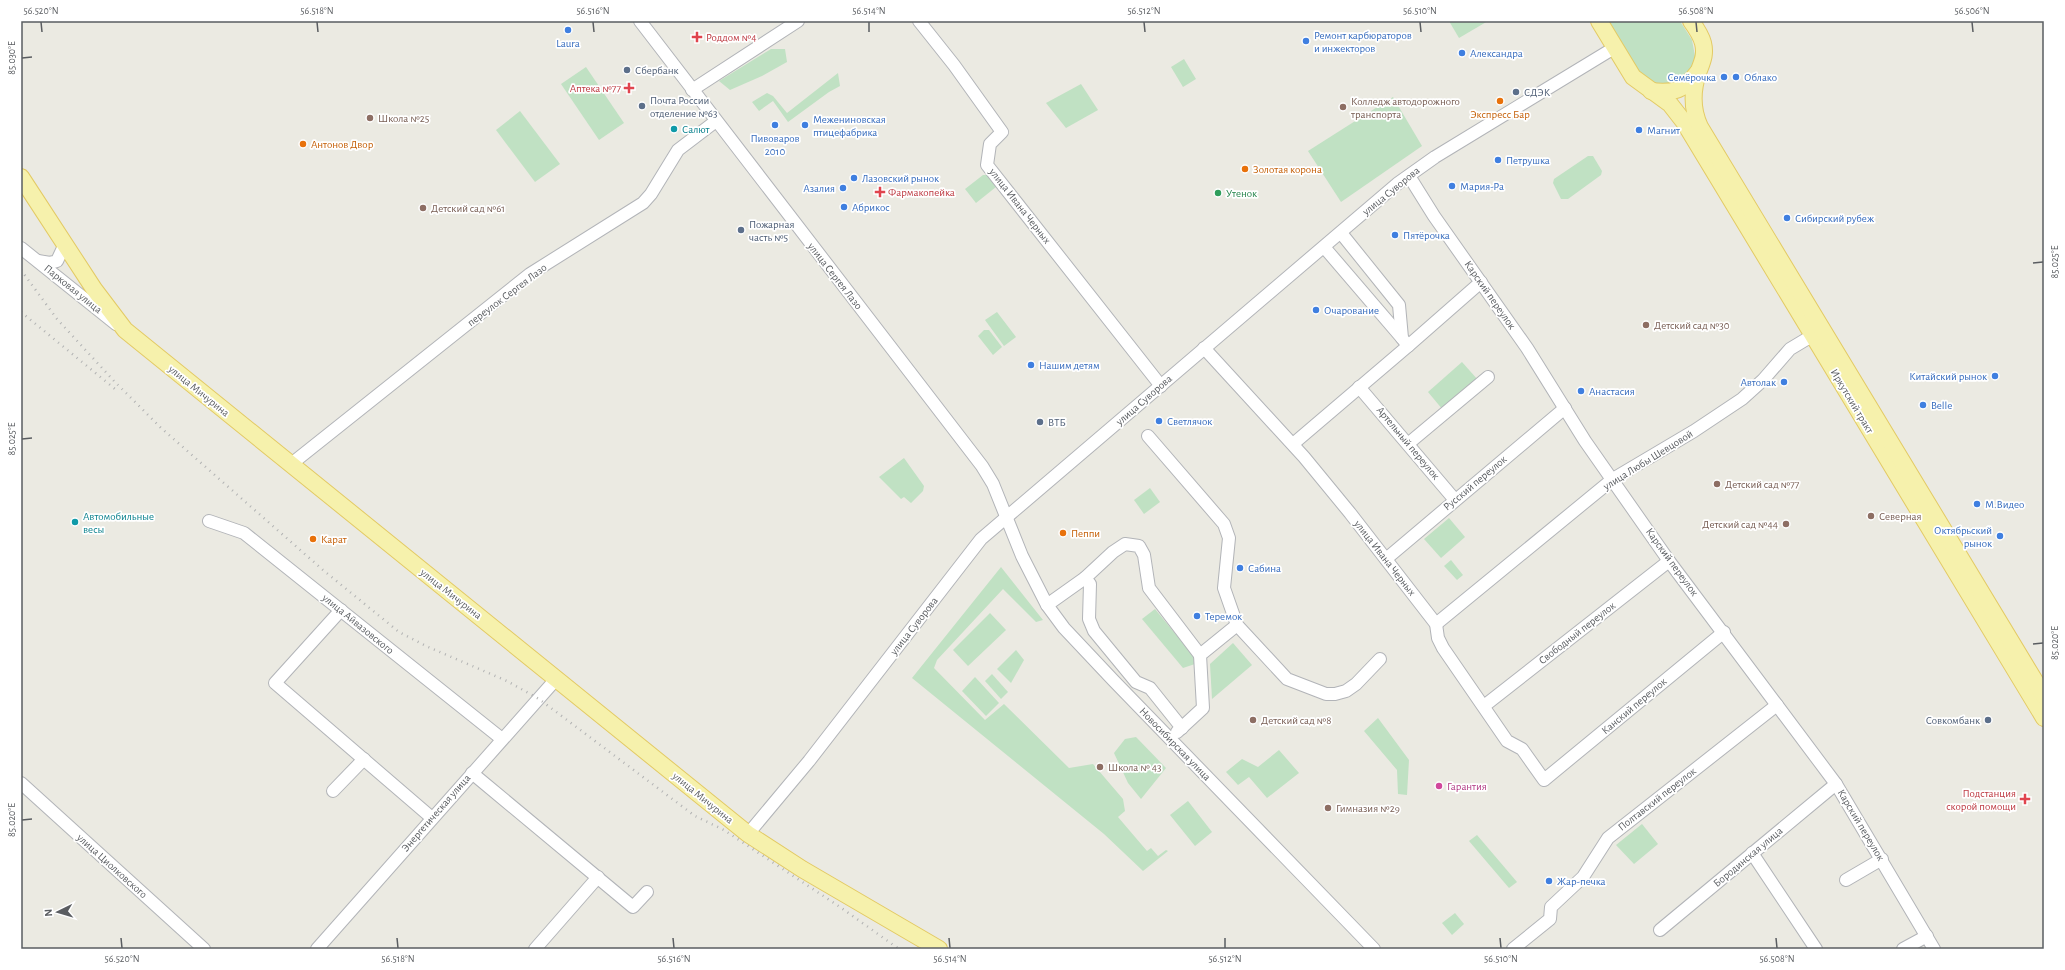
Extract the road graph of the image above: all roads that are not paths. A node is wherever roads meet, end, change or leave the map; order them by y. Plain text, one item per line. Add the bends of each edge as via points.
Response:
1 (640, 21) edge
2 (798, 21) edge
3 (919, 21) edge
4 (1600, 21) edge
5 (1691, 21) edge
6 (1614, 48) junction
7 (1698, 72) junction
8 (692, 90) junction
9 (1651, 91) junction
10 (716, 121) junction
11 (1409, 176) junction
12 (21, 177) edge
13 (1340, 233) junction
14 (64, 246) junction
15 (1324, 247) junction
16 (21, 248) edge
17 (38, 261) junction
18 (1481, 282) junction
19 (125, 330) junction
20 (1817, 333) junction
21 (1405, 342) junction
22 (1204, 348) junction
23 (1488, 377) dead end
24 (1160, 386) junction
25 (1359, 387) junction
26 (1565, 408) junction
27 (1148, 436) dead end
28 (1408, 443) junction
29 (1293, 444) junction
30 (290, 465) junction
31 (1613, 479) junction
32 (1455, 500) junction
33 (1007, 517) junction
34 (209, 521) dead end
35 (1386, 559) junction
36 (1669, 561) junction
37 (1085, 578) junction
38 (1047, 605) junction
39 (341, 610) junction
40 (1436, 624) junction
41 (1237, 625) junction
42 (1724, 632) junction
43 (1200, 655) junction
44 (1380, 659) dead end
45 (557, 678) junction
46 (2044, 696) edge
47 (1777, 705) junction
48 (1484, 706) junction
49 (2044, 718) edge
50 (1182, 728) junction
51 (502, 739) junction
52 (1170, 739) junction
53 (364, 759) junction
54 (472, 773) junction
55 (1544, 780) joint
56 (21, 783) edge
57 (1836, 784) junction
58 (333, 792) dead end
59 (432, 818) junction
60 (748, 834) junction
61 (1752, 853) junction
62 (1882, 859) junction
63 (598, 877) junction
64 (1846, 880) dead end
65 (647, 892) dead end
66 (1660, 930) dead end
67 (1927, 936) junction
68 (204, 949) edge
69 (316, 949) edge
70 (535, 949) edge
71 (939, 949) edge
72 (1374, 949) edge
73 (1513, 949) edge
74 (1816, 949) edge
75 (1903, 949) edge
76 (1934, 949) edge

1 - 8 street, улица Сергея Лазо
2 - 8 street
3 - 24 street, улица Ивана Черных via 1002,132 990,144 987,165
4 - 6 main road, Иркутский тракт
5 - 7 main road, Иркутский тракт via 1704,48
6 - 9 main road, Иркутский тракт via 1633,77
6 - 11 street, улица Суворова via 1435,157
7 - 9 main road, Иркутский тракт via 1689,83 1678,90 1666,93
7 - 20 main road, Иркутский тракт via 1694,114
8 - 10 street, улица Сергея Лазо
9 - 20 main road, Иркутский тракт via 1670,104 1684,122
10 - 30 street, переулок Сергея Лазо via 678,150 652,194 643,203 530,274
10 - 33 street, улица Сергея Лазо via 982,466
11 - 13 street, улица Суворова
11 - 18 street, Карский переулок
12 - 14 main road, улица Мичурина
13 - 15 street, улица Суворова
13 - 21 street via 1400,305
14 - 17 street via 57,261
14 - 19 main road, улица Мичурина
15 - 21 street
15 - 22 street, улица Суворова
16 - 17 street, Парковая улица
17 - 19 street, Парковая улица via 83,300
18 - 21 street
18 - 26 street, Карский переулок
19 - 30 main road, улица Мичурина
20 - 31 street, улица Любы Шевцовой via 1790,349 1742,399
20 - 46 main road, Иркутский тракт
20 - 49 main road, Иркутский тракт
21 - 25 street
22 - 24 street, улица Суворова
22 - 29 street, улица Ивана Черных
23 - 28 street
24 - 33 street, улица Суворова
25 - 28 street, Артельный переулок
25 - 29 street
26 - 31 street, Карский переулок
26 - 32 street, Русский переулок
27 - 41 street via 1224,524 1229,538 1224,588
28 - 32 street, Артельный переулок
29 - 35 street, улица Ивана Черных
30 - 45 main road, улица Мичурина
31 - 36 street, Карский переулок
31 - 40 street, улица Любы Шевцовой
32 - 35 street, Русский переулок
33 - 38 street, Новосибирская улица via 1022,556
33 - 60 street, улица Суворова via 981,539 809,761
34 - 39 street, улица Айвазовского via 244,532
35 - 40 street, улица Ивана Черных
36 - 42 street, Карский переулок
36 - 48 street, Свободный переулок
37 - 38 street
37 - 43 street via 1125,544 1139,546 1144,555 1149,588
37 - 50 street via 1090,584 1089,618 1094,631 1136,682 1150,688
38 - 52 street, Новосибирская улица via 1064,628
39 - 51 street, улица Айвазовского
39 - 53 street via 275,683
40 - 48 street, улица Ивана Черных via 1443,648
41 - 43 street
41 - 44 street via 1287,679 1326,694 1346,691
42 - 47 street, Карский переулок
42 - 55 street, Канский переулок
43 - 50 street via 1204,708
45 - 51 street, Энергетическая улица
45 - 60 main road, улица Мичурина
47 - 57 street, Карский переулок
47 - 73 street, Полтавский переулок via 1608,838 1583,877 1551,907 1550,918
48 - 55 street, улица Ивана Черных via 1507,741 1522,749
50 - 52 street
51 - 54 street, Энергетическая улица
52 - 72 street, Новосибирская улица
53 - 58 street
53 - 59 street
54 - 59 street, Энергетическая улица
54 - 63 street
56 - 68 street, улица Циолковского
57 - 61 street, Бородинская улица
57 - 62 street, Карский переулок
59 - 69 street, Энергетическая улица
60 - 71 main road, улица Мичурина via 802,869
61 - 66 street, Бородинская улица
61 - 74 street
62 - 64 street
62 - 67 street, Карский переулок
63 - 65 street via 633,907
63 - 70 street
67 - 75 street
67 - 76 street, Карский переулок

